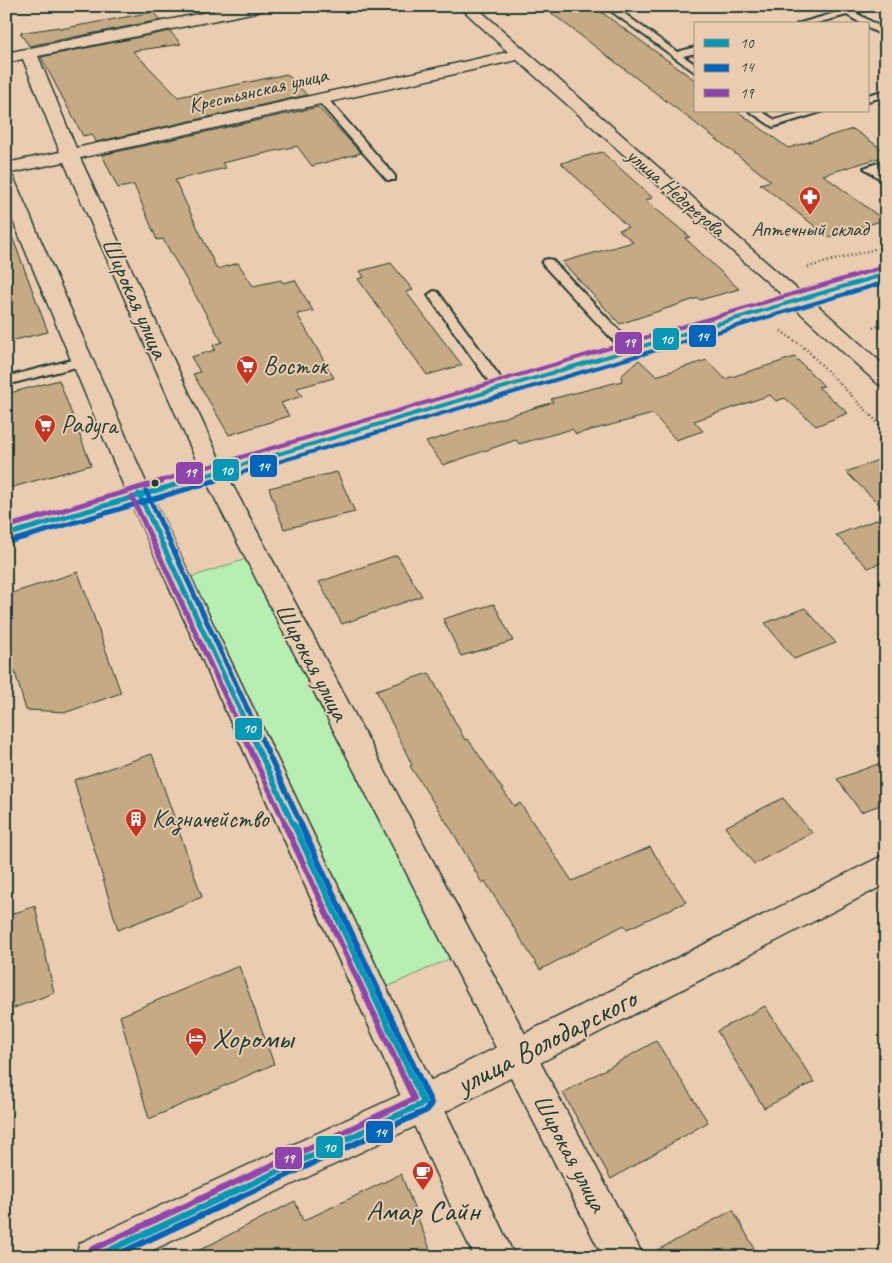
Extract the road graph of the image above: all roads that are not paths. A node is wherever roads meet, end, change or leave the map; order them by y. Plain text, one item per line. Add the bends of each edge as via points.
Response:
1 (261, 6) edge
2 (466, 6) edge
3 (608, 6) edge
4 (871, 6) edge
5 (848, 12) junction
6 (809, 22) edge
7 (865, 22) edge
8 (870, 25) edge
9 (886, 34) edge
10 (694, 50) edge
11 (28, 54) junction
12 (520, 54) junction
13 (675, 55) junction
14 (6, 58) edge
15 (694, 69) edge
16 (886, 93) edge
17 (870, 97) edge
18 (322, 98) junction
19 (755, 112) edge
20 (815, 112) edge
21 (70, 155) junction
22 (886, 163) edge
23 (6, 169) edge
24 (392, 178) dead end
25 (886, 180) edge
26 (6, 181) edge
27 (548, 263) dead end
28 (886, 274) edge
29 (434, 295) dead end
30 (797, 298) junction
31 (629, 349) junction
32 (83, 361) junction
33 (886, 379) edge
34 (6, 380) edge
35 (500, 387) junction
36 (214, 473) junction
37 (139, 494) junction
38 (6, 535) edge
39 (886, 868) edge
40 (518, 1054) junction
41 (424, 1103) junction
42 (94, 1257) edge
43 (494, 1257) edge
44 (624, 1257) edge

1 - 11 street
2 - 12 street, улица Недорезова
3 - 13 lane
4 - 5 lane
5 - 6 lane
5 - 7 lane
8 - 9 lane
10 - 13 lane
11 - 14 street
11 - 21 street, Широкая улица
12 - 18 street, Крестьянская улица
12 - 30 street, улица Недорезова
13 - 15 lane
16 - 17 lane
18 - 21 street, Крестьянская улица
18 - 24 lane
19 - 20 lane via 772,124
21 - 23 street, Крестьянская улица
21 - 36 street, Широкая улица
22 - 25 lane via 869,168
26 - 32 street
27 - 31 lane
28 - 30 street
29 - 35 lane
30 - 31 street
30 - 33 street, улица Недорезова
31 - 35 street
32 - 34 lane
32 - 37 street
35 - 36 street
36 - 37 street
36 - 40 street, Широкая улица
37 - 38 street
37 - 41 street
39 - 40 street, улица Володарского
40 - 41 street, улица Володарского
40 - 44 street, Широкая улица
41 - 42 street, улица Володарского
41 - 43 street

